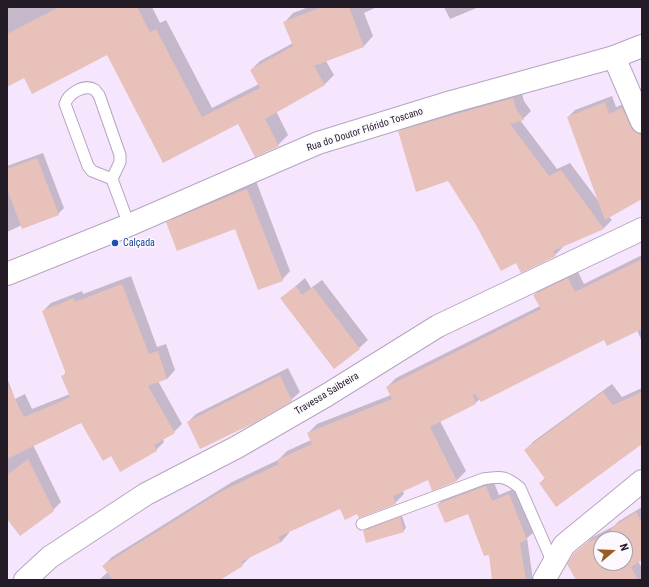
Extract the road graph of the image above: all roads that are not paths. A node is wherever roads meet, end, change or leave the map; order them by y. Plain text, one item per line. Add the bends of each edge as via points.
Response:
1 (642, 46) edge
2 (614, 57) junction
3 (642, 122) edge
4 (112, 179) junction
5 (129, 225) junction
6 (642, 229) edge
7 (7, 274) edge
8 (642, 481) edge
9 (362, 524) dead end
10 (548, 572) edge
11 (25, 580) edge

1 - 2 street, Rua do Doutor Flórido Toscano
2 - 3 street
2 - 5 street, Rua do Doutor Flórido Toscano via 451,102 318,143
4 - 4 lane via 120,162 120,155 98,95 95,90 88,88 75,91 67,98 65,104 88,166 92,171
4 - 5 lane
5 - 7 street, Rua do Doutor Flórido Toscano
6 - 11 street, Travessa Saibreira via 438,326 237,448 146,494 50,557
8 - 10 street via 564,545
9 - 10 lane via 499,476 520,488

